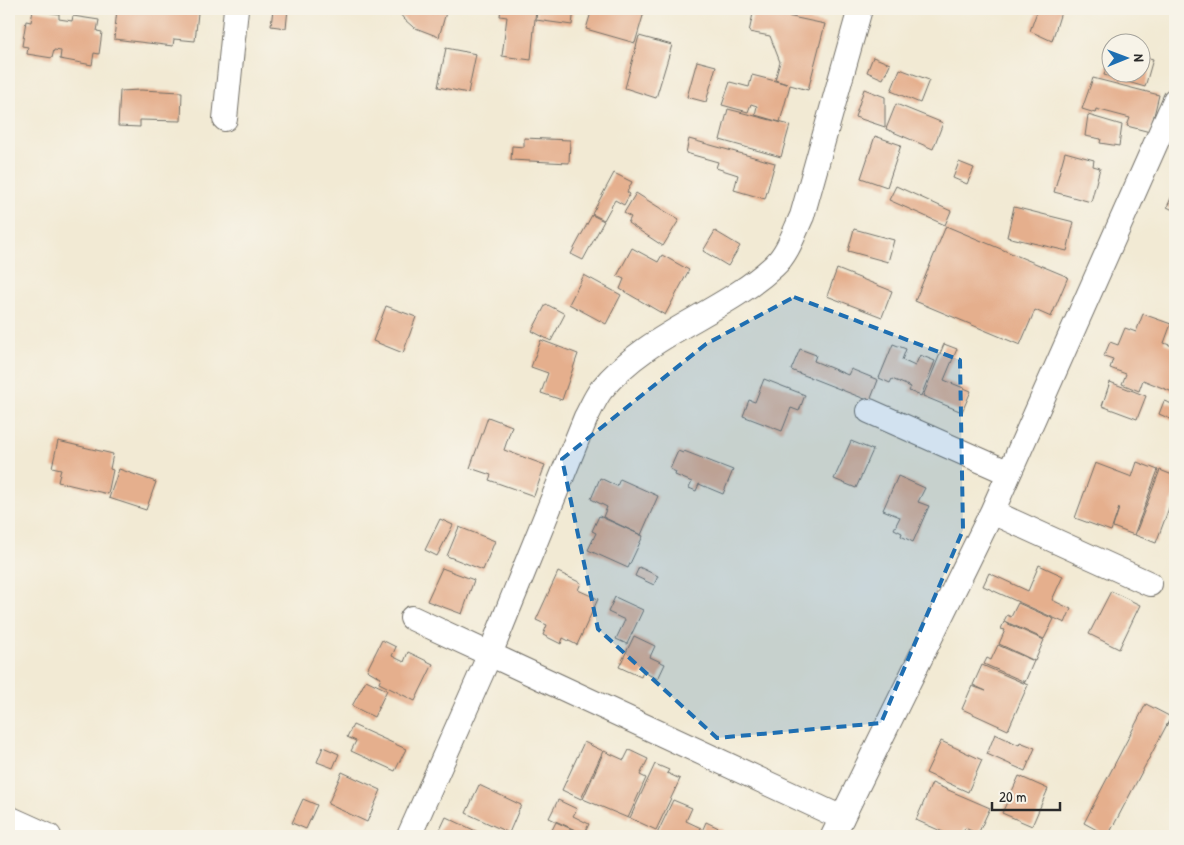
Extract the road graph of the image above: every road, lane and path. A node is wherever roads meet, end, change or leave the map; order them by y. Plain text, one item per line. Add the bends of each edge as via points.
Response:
1 (236, 9) edge
2 (860, 9) edge
3 (1175, 100) edge
4 (225, 119) dead end
5 (869, 411) dead end
6 (1009, 473) junction
7 (992, 512) junction
8 (1150, 584) dead end
9 (412, 618) dead end
10 (490, 654) junction
11 (9, 818) edge
12 (838, 827) edge
13 (49, 836) edge
14 (409, 836) edge

1 - 4 street
2 - 10 street via 802,216 789,246 775,265 739,292 634,358 601,391 571,451
3 - 6 street
5 - 6 street
6 - 7 street
7 - 8 street
7 - 12 street
9 - 10 street
10 - 12 street
10 - 14 street
11 - 13 street

